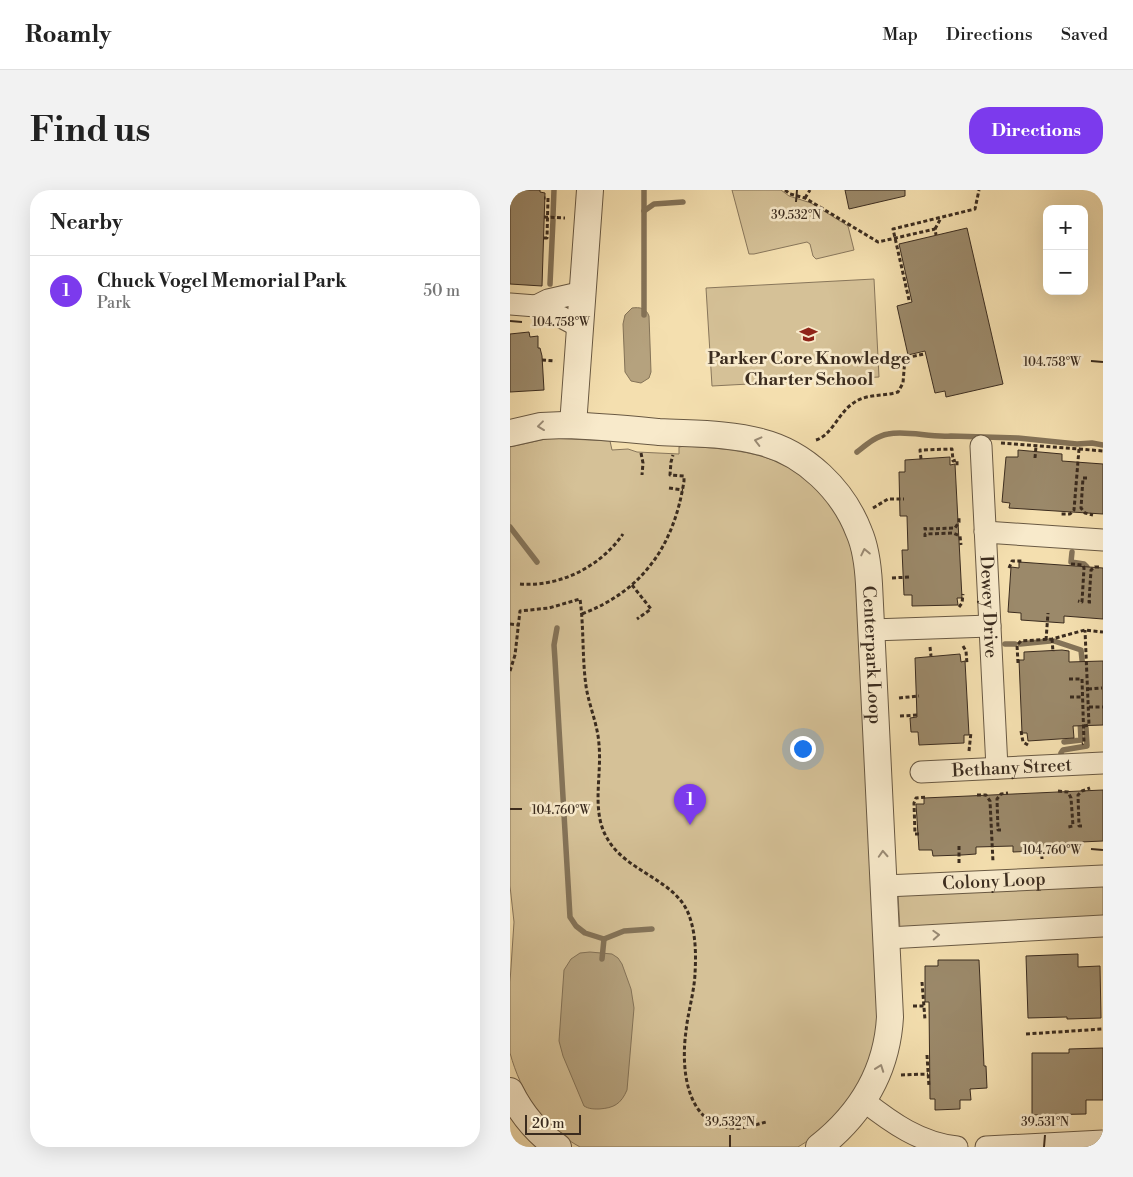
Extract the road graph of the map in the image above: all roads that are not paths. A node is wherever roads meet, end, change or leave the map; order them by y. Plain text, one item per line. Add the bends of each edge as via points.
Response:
1 (590, 190) edge
2 (583, 292) junction
3 (510, 304) edge
4 (536, 306) junction
5 (580, 326) junction
6 (573, 425) junction
7 (510, 433) edge
8 (991, 445) road end
9 (986, 532) junction
10 (1103, 540) edge
11 (990, 626) junction
12 (872, 630) junction
13 (1103, 763) edge
14 (997, 768) junction
15 (921, 772) dead end
16 (1103, 876) edge
17 (885, 886) junction
18 (1103, 926) edge
19 (888, 938) junction
20 (510, 1091) edge
21 (864, 1101) junction
22 (1103, 1141) edge
23 (543, 1143) edge
24 (819, 1147) edge
25 (957, 1147) edge
26 (986, 1147) edge

1 - 2 street
2 - 4 street
2 - 5 street
3 - 4 street
4 - 5 street
5 - 6 street
6 -> 7 street, Centerpark Loop via 541,426
12 -> 6 street, Centerpark Loop via 868,567 859,531 835,491 803,462 778,448 746,438
8 - 9 street, Dewey Drive
9 - 10 street
9 - 11 street, Dewey Drive
11 - 12 street
11 - 14 street, Dewey Drive
17 -> 12 street, Centerpark Loop
13 - 14 street, Bethany Street
14 - 15 street, Bethany Street
16 - 17 street, Colony Loop
17 - 19 street, Centerpark Loop
19 -> 18 street
21 -> 19 street, Centerpark Loop via 878,1074 889,1031
20 - 23 street
21 - 24 street, Centerpark Loop via 849,1120
21 - 25 street via 915,1136
22 - 26 street

